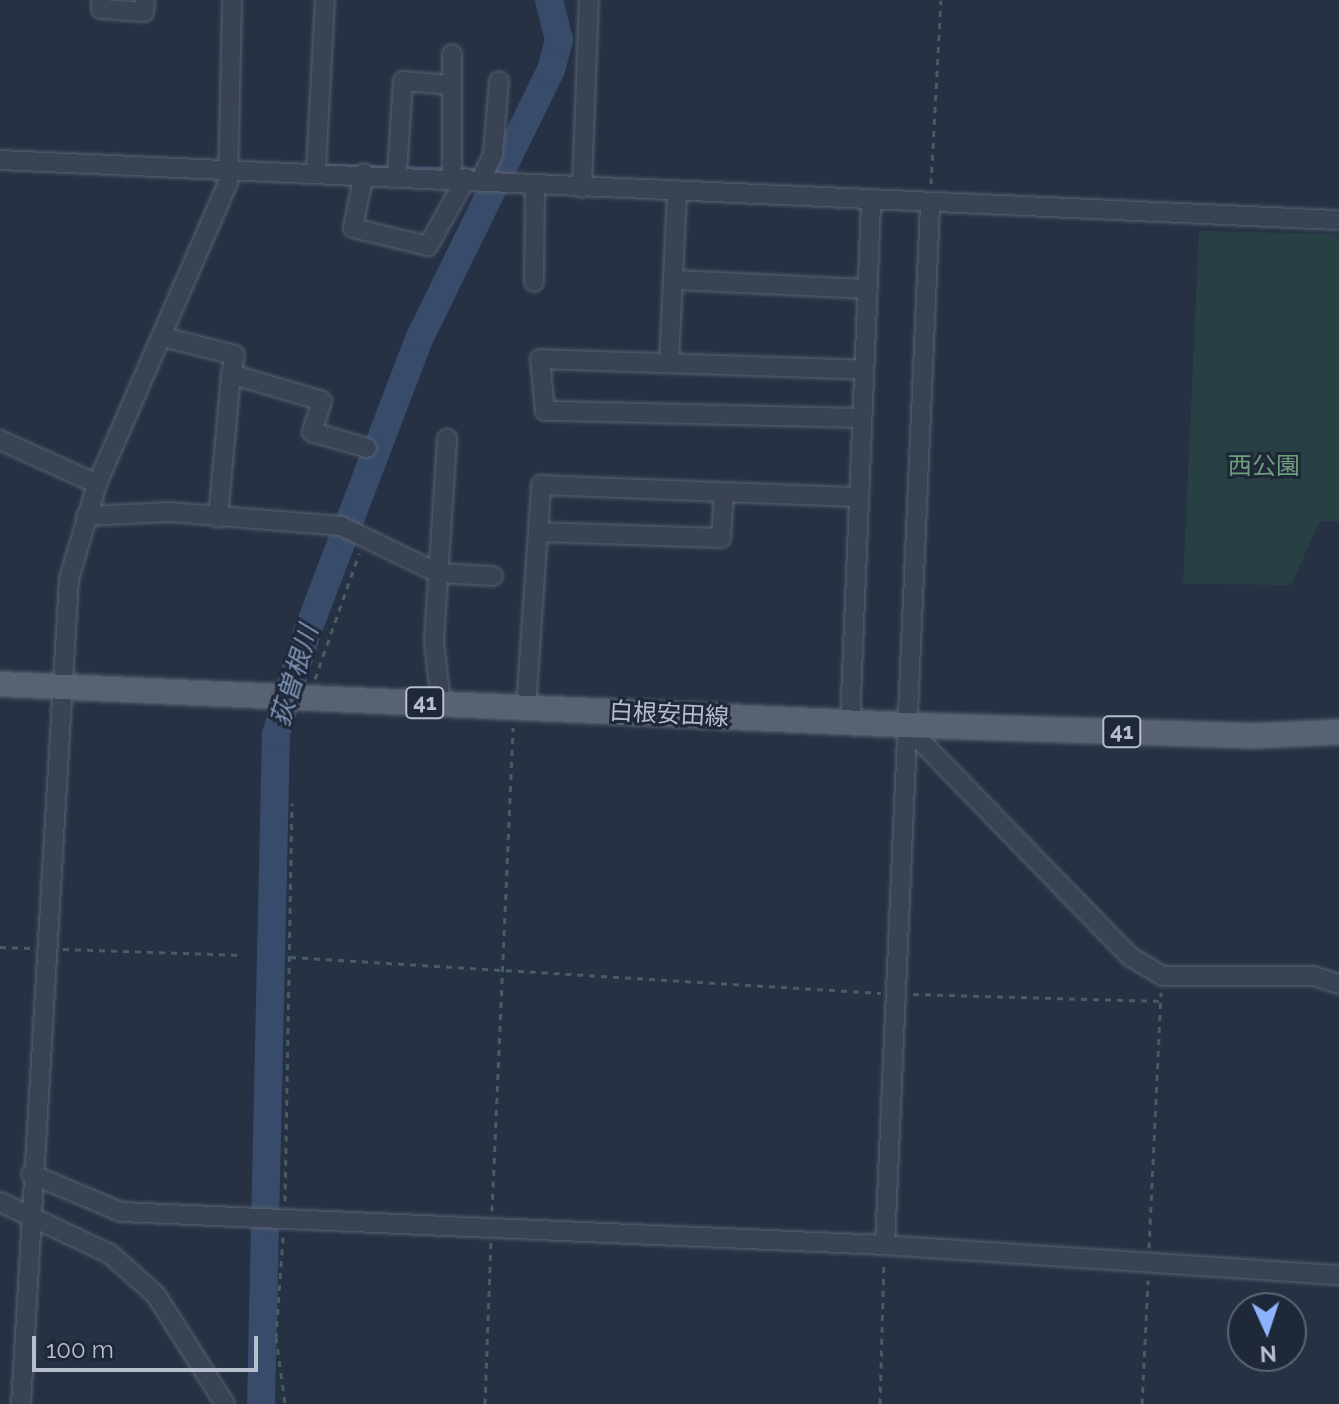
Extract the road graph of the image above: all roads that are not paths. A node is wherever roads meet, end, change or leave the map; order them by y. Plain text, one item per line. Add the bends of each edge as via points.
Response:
1 (101, 0) edge
2 (145, 0) edge
3 (232, 0) edge
4 (325, 0) edge
5 (589, 0) edge
6 (452, 54) dead end
7 (499, 81) dead end
8 (452, 85) junction
9 (0, 160) edge
10 (224, 169) junction
11 (316, 170) junction
12 (364, 173) junction
13 (397, 174) junction
14 (466, 178) junction
15 (535, 187) junction
16 (582, 188) junction
17 (677, 194) junction
18 (871, 204) junction
19 (930, 205) junction
20 (1339, 220) edge
21 (675, 280) junction
22 (534, 282) dead end
23 (868, 289) junction
24 (163, 337) junction
25 (669, 363) junction
26 (864, 370) junction
27 (231, 374) junction
28 (862, 418) junction
29 (447, 438) dead end
30 (0, 440) edge
31 (367, 448) dead end
32 (97, 484) junction
33 (724, 492) junction
34 (859, 497) junction
35 (86, 516) junction
36 (218, 518) junction
37 (538, 532) junction
38 (438, 573) junction
39 (493, 576) dead end
40 (0, 684) edge
41 (60, 686) junction
42 (441, 704) junction
43 (520, 707) junction
44 (850, 723) junction
45 (905, 725) junction
46 (1339, 732) edge
47 (1339, 984) edge
48 (31, 1174) junction
49 (0, 1202) edge
50 (30, 1214) junction
51 (885, 1245) junction
52 (1339, 1275) edge
53 (21, 1404) edge
54 (225, 1404) edge

1 - 2 street via 101,9 144,12
3 - 10 street
4 - 11 street
5 - 16 street
6 - 8 street
7 - 14 street via 493,154
8 - 13 street via 403,81
8 - 14 street
9 - 10 street
10 - 11 street
10 - 24 street via 228,183
11 - 12 street
12 - 13 street
12 - 14 street via 353,228 428,246
13 - 14 street
14 - 15 street
15 - 16 street
15 - 22 street
16 - 17 street
17 - 18 street
17 - 21 street
18 - 19 street
18 - 23 street
19 - 20 street
19 - 45 street
21 - 23 street
21 - 25 street
23 - 26 street
24 - 27 street via 235,355
24 - 32 street
25 - 26 street
25 - 28 street via 540,359 545,411
26 - 28 street
27 - 31 street via 322,401 312,432
27 - 36 street
28 - 34 street
29 - 38 street
30 - 32 street
32 - 35 street
33 - 34 street
33 - 37 street via 721,538
33 - 37 street via 541,485
34 - 44 street
35 - 36 street
35 - 41 street via 69,579
36 - 38 street via 341,526 363,532
37 - 43 street
38 - 39 street
38 - 42 street via 434,641
40 - 41 main road, 白根安田線 / 41
41 - 42 main road, 白根安田線 / 41
41 - 48 street
42 - 43 main road, 白根安田線 / 41
43 - 44 main road, 白根安田線 / 41
44 - 45 main road, 白根安田線 / 41
45 - 46 main road, 白根安田線 / 41 via 1251,736
45 - 47 street via 1131,957 1152,970
45 - 51 street
48 - 50 street
48 - 51 street via 121,1212
49 - 50 street
50 - 53 street
50 - 54 street via 110,1254 156,1295
51 - 52 street

